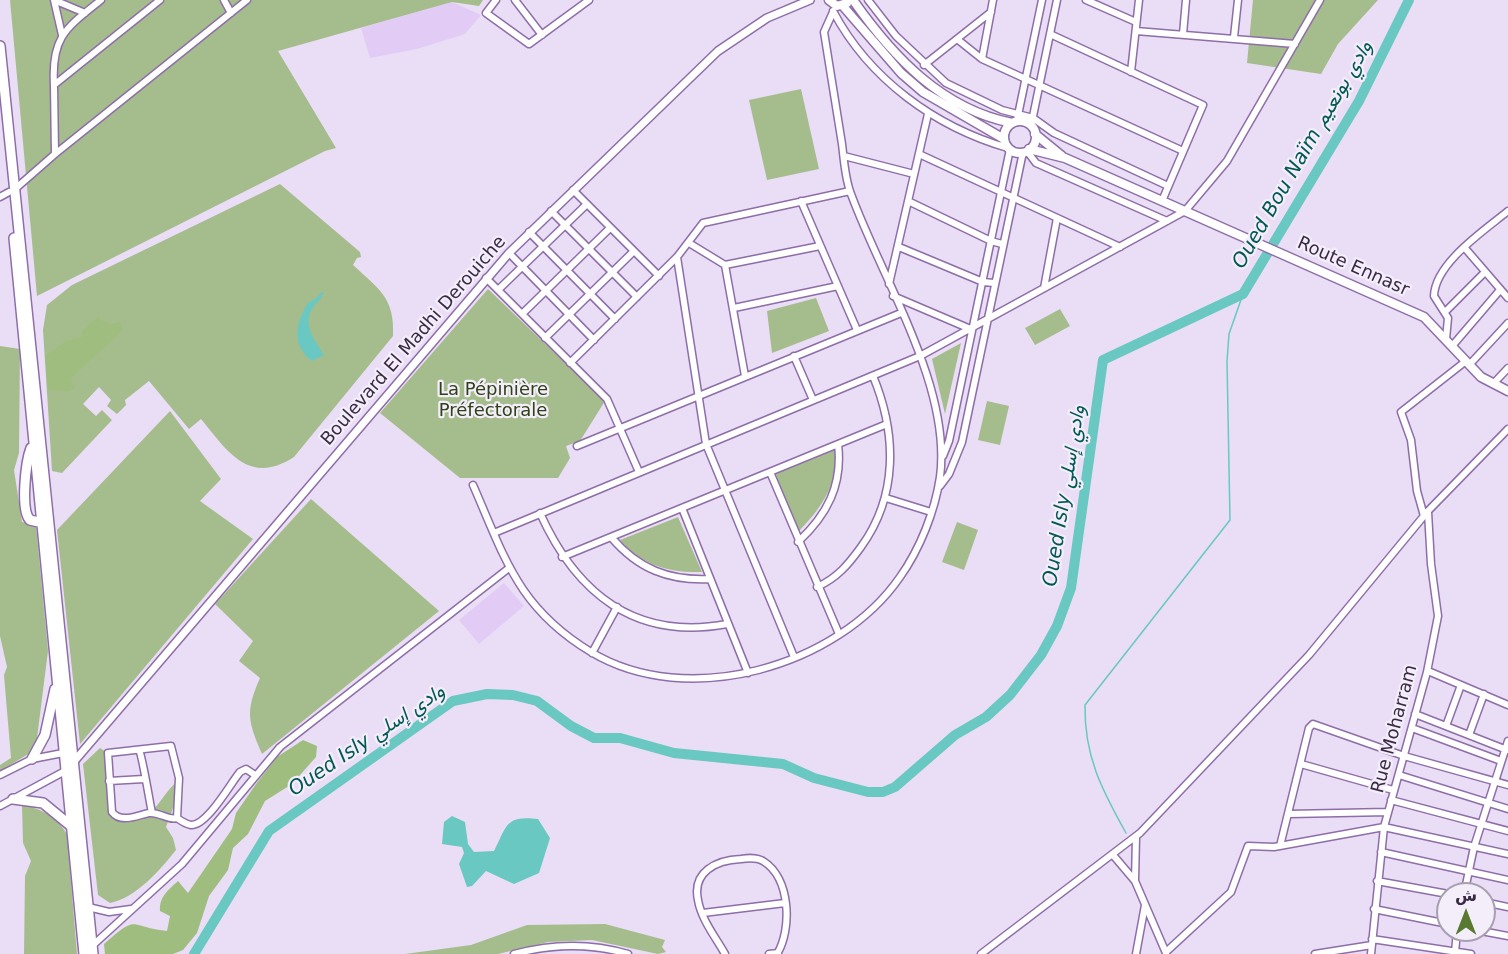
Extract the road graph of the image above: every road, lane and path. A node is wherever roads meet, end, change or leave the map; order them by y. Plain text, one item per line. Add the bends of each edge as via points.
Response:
1 (101, 0) edge
2 (160, 0) edge
3 (224, 0) edge
4 (247, 0) edge
5 (496, 0) edge
6 (515, 0) edge
7 (589, 0) edge
8 (810, 0) edge
9 (853, 0) edge
10 (868, 0) edge
11 (984, 0) edge
12 (993, 0) edge
13 (1042, 0) edge
14 (1057, 0) edge
15 (1086, 0) edge
16 (1139, 0) edge
17 (1186, 0) edge
18 (1238, 0) edge
19 (1320, 0) edge
20 (581, 2) edge
21 (834, 3) edge
22 (991, 10) junction
23 (84, 13) junction
24 (231, 13) junction
25 (1136, 22) junction
26 (1136, 31) junction
27 (1050, 34) junction
28 (1183, 34) junction
29 (62, 35) junction
30 (543, 35) junction
31 (1234, 38) junction
32 (957, 39) junction
33 (1295, 44) junction
34 (0, 46) edge
35 (982, 59) junction
36 (924, 65) junction
37 (1131, 72) junction
38 (1026, 77) junction
39 (1040, 84) junction
40 (54, 85) junction
41 (0, 102) edge
42 (928, 114) junction
43 (1016, 119) junction
44 (1033, 126) junction
45 (1008, 145) junction
46 (1026, 151) junction
47 (1183, 151) junction
48 (55, 154) junction
49 (919, 154) junction
50 (844, 156) junction
51 (1065, 158) junction
52 (914, 174) junction
53 (1168, 186) junction
54 (573, 190) junction
55 (12, 191) junction
56 (850, 191) junction
57 (1001, 193) junction
58 (0, 197) edge
59 (1012, 198) junction
60 (801, 201) junction
61 (908, 201) junction
62 (1161, 201) junction
63 (587, 204) junction
64 (551, 211) junction
65 (1185, 211) junction
66 (1508, 211) edge
67 (1057, 218) junction
68 (1167, 221) junction
69 (565, 225) junction
70 (610, 228) junction
71 (529, 232) junction
72 (991, 241) junction
73 (689, 243) junction
74 (1002, 244) junction
75 (544, 246) junction
76 (819, 246) junction
77 (899, 247) junction
78 (1120, 247) junction
79 (1464, 248) junction
80 (589, 250) junction
81 (634, 251) junction
82 (508, 253) junction
83 (677, 257) junction
84 (725, 265) junction
85 (523, 267) junction
86 (568, 271) junction
87 (1485, 272) junction
88 (612, 273) junction
89 (659, 276) junction
90 (486, 278) junction
91 (982, 282) junction
92 (994, 283) junction
93 (889, 284) junction
94 (838, 286) junction
95 (1044, 288) junction
96 (498, 290) junction
97 (1500, 290) junction
98 (546, 291) junction
99 (591, 294) junction
100 (893, 296) junction
101 (637, 297) junction
102 (1508, 297) edge
103 (734, 308) junction
104 (1445, 312) junction
105 (901, 313) junction
106 (522, 314) junction
107 (570, 314) junction
108 (989, 318) junction
109 (615, 319) junction
110 (1508, 323) edge
111 (971, 327) junction
112 (857, 330) junction
113 (546, 338) junction
114 (594, 340) junction
115 (1450, 342) junction
116 (794, 356) junction
117 (920, 356) junction
118 (570, 363) junction
119 (1468, 363) junction
120 (1508, 368) edge
121 (745, 376) junction
122 (873, 376) junction
123 (1493, 384) junction
124 (1508, 391) edge
125 (700, 395) junction
126 (813, 400) junction
127 (888, 424) junction
128 (621, 428) junction
129 (1508, 429) edge
130 (33, 443) junction
131 (706, 444) junction
132 (838, 444) junction
133 (577, 446) dead end
134 (941, 463) junction
135 (639, 472) junction
136 (770, 472) junction
137 (473, 485) dead end
138 (938, 489) junction
139 (725, 491) junction
140 (886, 498) junction
141 (682, 508) junction
142 (931, 512) junction
143 (540, 513) junction
144 (1426, 514) junction
145 (45, 523) junction
146 (494, 533) junction
147 (611, 537) junction
148 (798, 542) junction
149 (562, 556) junction
150 (509, 568) junction
151 (710, 579) junction
152 (817, 587) junction
153 (617, 607) junction
154 (727, 624) junction
155 (839, 634) junction
156 (592, 653) junction
157 (794, 657) junction
158 (1428, 671) junction
159 (748, 673) junction
160 (56, 681) junction
161 (1461, 685) junction
162 (1484, 694) junction
163 (1508, 705) edge
164 (1415, 714) junction
165 (1446, 726) junction
166 (1412, 728) junction
167 (1468, 735) junction
168 (1508, 741) edge
169 (1507, 749) edge
170 (139, 750) junction
171 (84, 751) junction
172 (68, 753) junction
173 (1404, 756) junction
174 (32, 759) junction
175 (1501, 761) junction
176 (73, 763) junction
177 (1301, 764) junction
178 (65, 771) junction
179 (0, 775) edge
180 (255, 775) junction
181 (1399, 775) junction
182 (144, 779) junction
183 (109, 781) junction
184 (1495, 782) junction
185 (1508, 785) edge
186 (1393, 790) junction
187 (13, 799) junction
188 (1391, 800) junction
189 (1487, 803) junction
190 (0, 806) edge
191 (1508, 809) edge
192 (1388, 812) junction
193 (152, 813) junction
194 (1288, 814) junction
195 (177, 818) junction
196 (1481, 824) junction
197 (71, 826) junction
198 (1384, 826) junction
199 (1508, 831) edge
200 (1136, 837) junction
201 (1281, 846) junction
202 (1474, 847) junction
203 (1381, 852) junction
204 (1113, 855) junction
205 (1508, 855) edge
206 (1467, 871) junction
207 (1508, 880) edge
208 (1135, 881) junction
209 (1377, 881) junction
210 (1466, 882) edge
211 (1436, 892) edge
212 (785, 903) junction
213 (1146, 904) junction
214 (88, 907) junction
215 (134, 908) junction
216 (1374, 909) junction
217 (703, 913) junction
218 (1436, 922) edge
219 (1372, 942) junction
220 (93, 950) edge
221 (1455, 952) edge
222 (1166, 953) edge
223 (84, 954) edge
224 (514, 954) edge
225 (628, 954) edge
226 (725, 954) edge
227 (768, 954) edge
228 (778, 954) edge
229 (981, 954) edge
230 (1136, 954) edge
231 (1318, 954) edge
232 (1371, 954) edge
233 (1471, 954) edge

1 - 23 street
2 - 40 street
3 - 24 street
4 - 24 street
5 - 30 street via 486,13 529,44
6 - 30 street
7 - 20 street
8 - 54 street, Boulevard El Madhi Derouiche via 767,18 718,51
9 - 43 main road via 908,67 928,85 987,118
10 - 36 street
11 - 22 street
12 - 22 street
13 - 38 street
14 - 27 street
15 - 25 street
16 - 25 street
17 - 28 street
18 - 31 street
19 - 33 street
20 - 30 street
21 - 42 street via 862,53 887,82
21 - 45 main road via 923,93
21 - 50 street via 824,32
22 - 32 street
22 - 35 street
23 - 29 street
23 - 29 street via 54,0
24 - 48 street
25 - 26 street
26 - 28 street
26 - 37 street
27 - 37 street
27 - 39 street
28 - 31 street
29 - 40 street via 53,57
31 - 33 street
32 - 35 street
32 - 36 street
33 - 65 street via 1227,161
34 - 55 main road
35 - 38 street
36 - 43 street via 946,83
37 - 47 street via 1203,105
38 - 39 street
38 - 43 street
39 - 44 street
39 - 47 street
40 - 48 street
41 - 55 main road
42 - 45 street via 963,131
42 - 49 street
43 - 44 main road
43 - 45 main road via 1006,128
44 - 46 main road via 1034,142
44 - 51 main road, Route Ennasr
44 - 53 street
45 - 46 main road
45 - 57 street
46 - 51 main road, Route Ennasr
46 - 59 street
46 - 68 street via 1036,162
47 - 53 street
48 - 55 street
49 - 52 street
49 - 57 street
50 - 52 street
50 - 56 street
51 - 62 main road, Route Ennasr
52 - 61 street
53 - 62 street
54 - 63 street
54 - 64 street, Boulevard El Madhi Derouiche
55 - 58 street
55 - 130 main road
55 - 145 main road
56 - 60 street
56 - 93 street
57 - 59 street
57 - 72 street
59 - 67 street
59 - 74 street
60 - 73 street via 702,223
60 - 76 street
61 - 72 street
61 - 77 street
62 - 65 main road, Route Ennasr
63 - 69 street
63 - 70 street
64 - 69 street
64 - 71 street, Boulevard El Madhi Derouiche
65 - 68 street
65 - 115 main road, Route Ennasr via 1424,317
66 - 79 street
67 - 78 street
67 - 95 street
68 - 78 street
69 - 75 street
69 - 80 street
70 - 80 street
70 - 81 street
71 - 75 street
71 - 82 street, Boulevard El Madhi Derouiche
72 - 74 street
72 - 91 street
73 - 83 street
73 - 84 street
74 - 92 street
75 - 85 street
75 - 86 street
76 - 84 street
76 - 94 street
77 - 91 street
77 - 93 street
78 - 95 street
79 - 87 street
79 - 104 street via 1436,285 1435,300
80 - 86 street
80 - 88 street
81 - 88 street
81 - 89 street
82 - 85 street
82 - 90 street, Boulevard El Madhi Derouiche
83 - 89 street
83 - 125 street
84 - 103 street
85 - 96 street
85 - 98 street
86 - 98 street
86 - 99 street
87 - 97 street
87 - 104 street
88 - 99 street
88 - 101 street
89 - 101 street
90 - 96 street
90 - 171 street, Boulevard El Madhi Derouiche
91 - 92 street
91 - 111 street
92 - 108 street
93 - 100 street
94 - 103 street
94 - 112 street
95 - 108 street
96 - 106 street
97 - 102 street
97 - 115 street
98 - 106 street
98 - 107 street
99 - 107 street
99 - 109 street
100 - 105 street
100 - 111 street
101 - 109 street
103 - 121 street
104 - 115 street
105 - 112 street
105 - 117 street
106 - 113 street
107 - 113 street
107 - 114 street
108 - 111 street
108 - 138 street via 962,442
109 - 114 street
110 - 119 street
111 - 117 street
111 - 134 street via 949,441
112 - 116 street
113 - 118 street
114 - 118 street
115 - 119 main road, Route Ennasr
116 - 121 street
116 - 126 street
117 - 122 street
117 - 134 street via 940,424
118 - 128 street via 607,399
119 - 123 main road, Route Ennasr
119 - 144 street, Rue Moharram via 1401,412 1411,440 1417,491
120 - 123 street
121 - 125 street
122 - 126 street
122 - 127 street
123 - 124 main road, Route Ennasr
125 - 128 street
125 - 131 street
126 - 131 street
127 - 132 street
127 - 140 street via 891,457
128 - 133 street
128 - 135 street
129 - 144 street
130 - 145 main road
130 - 145 main road via 27,464 25,511 27,518
131 - 135 street
131 - 139 street
132 - 136 street
132 - 148 street via 839,470 832,497 820,519
134 - 138 street
135 - 143 street
136 - 139 street
136 - 148 street
137 - 146 street
138 - 142 street
139 - 141 street
139 - 157 street
140 - 142 street
140 - 152 street via 872,531 852,560 832,580
141 - 147 street
141 - 151 street
142 - 155 street via 900,577
143 - 146 street
143 - 149 street
144 - 158 street, Rue Moharram via 1438,616
144 - 200 street via 1309,655
145 - 160 main road
145 - 172 main road
146 - 150 street
147 - 149 street
147 - 151 street via 631,558 658,573
148 - 152 street
149 - 153 street via 588,587
150 - 156 street via 535,606
150 - 180 street via 280,747
151 - 154 street
152 - 155 street
153 - 154 street via 676,625
153 - 156 street
154 - 159 street
155 - 157 street
156 - 159 street via 635,671 674,679 718,679
157 - 159 street
158 - 161 street
158 - 164 street, Rue Moharram
160 - 172 main road
160 - 174 main road via 45,735
161 - 162 street
161 - 165 street
162 - 163 street
162 - 167 street
164 - 165 street
164 - 166 street, Rue Moharram
165 - 167 street
166 - 173 street, Rue Moharram
166 - 175 street
167 - 169 street
168 - 169 street
169 - 175 street
170 - 182 street
170 - 183 street via 108,753
170 - 195 street via 172,747 179,778
171 - 172 street
171 - 176 street, Boulevard El Madhi Derouiche
172 - 174 street
172 - 176 main road
172 - 178 main road
173 - 177 street via 1316,724 1309,728
173 - 181 street, Rue Moharram
173 - 184 street
174 - 179 street
175 - 184 street
176 - 178 street, Boulevard El Madhi Derouiche
176 - 214 main road
177 - 186 street
177 - 194 street
178 - 187 street
178 - 197 main road
180 - 195 street via 246,769 240,772 199,823 190,825
180 - 215 street via 182,864
181 - 186 street, Rue Moharram
181 - 189 street
182 - 183 street
182 - 193 street
183 - 193 street via 114,816 134,818
184 - 185 street
184 - 189 street
186 - 188 street, Rue Moharram
187 - 190 street
187 - 197 main road via 43,803
188 - 192 street, Rue Moharram
188 - 196 street
189 - 191 street
189 - 196 street
192 - 194 street
192 - 198 street, Rue Moharram
193 - 195 street
194 - 201 street
196 - 199 street
196 - 202 street
197 - 223 main road
198 - 201 street
198 - 202 street
198 - 203 street, Rue Moharram
200 - 204 street
200 - 208 street
201 - 222 street via 1246,847 1231,892
202 - 205 street
202 - 206 street
203 - 206 street
203 - 209 street, Rue Moharram
204 - 208 street
204 - 229 street
206 - 207 street
206 - 210 street
208 - 213 street
209 - 211 street
209 - 216 street, Rue Moharram
212 - 217 street
212 - 217 street via 771,867 756,858 720,861 702,874 697,893
212 - 228 street via 788,930
213 - 222 street
213 - 230 street
214 - 215 street via 117,913
214 - 220 main road
215 - 220 street
216 - 218 street
216 - 219 street, Rue Moharram
217 - 226 street
219 - 221 street
219 - 231 street
219 - 232 street, Rue Moharram
221 - 233 street
224 - 225 street via 573,946 603,947
227 - 228 street

